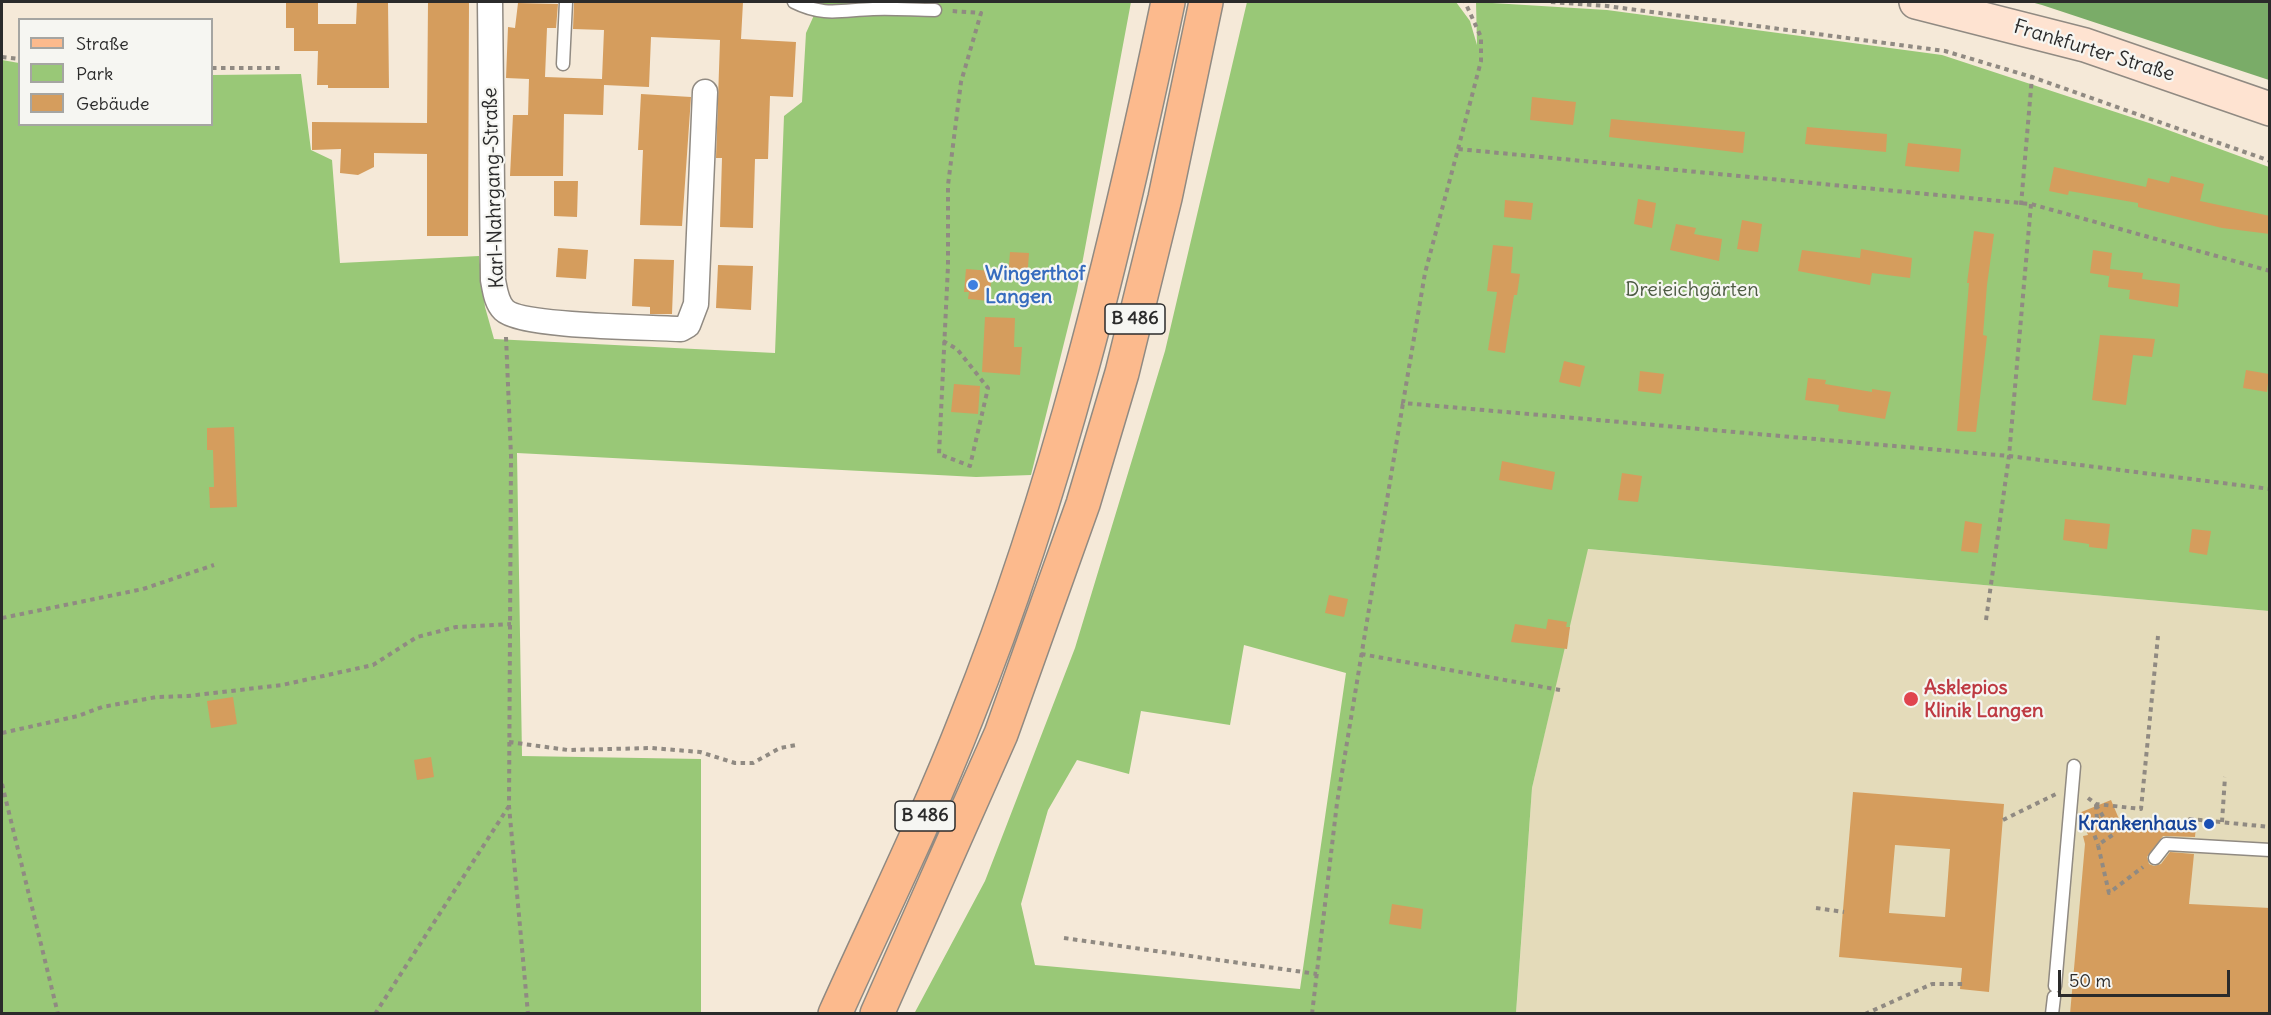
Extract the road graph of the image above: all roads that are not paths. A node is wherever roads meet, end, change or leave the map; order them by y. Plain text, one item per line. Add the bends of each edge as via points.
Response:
1 (490, 2) edge
2 (566, 2) edge
3 (794, 2) edge
4 (1168, 2) edge
5 (1206, 2) edge
6 (1916, 2) edge
7 (935, 10) road end
8 (563, 63) dead end
9 (705, 92) dead end
10 (2270, 109) edge
11 (2074, 766) dead end
12 (2270, 850) edge
13 (2155, 858) road end
14 (835, 1014) edge
15 (877, 1014) edge
16 (2052, 1014) edge

1 - 9 street, Karl-Nahrgang-Straße via 493,280 504,311 520,318 681,329 688,325 696,304
2 - 8 lane
3 - 7 lane via 841,14 872,9
4 - 14 main road, B 486 via 1130,184 1081,377 1044,498 966,719
5 - 15 main road, B 486 via 1165,198 1122,373 1083,504 1001,734
6 - 10 main road, Frankfurter Straße via 2085,45
11 - 16 lane
12 - 13 lane via 2166,844

